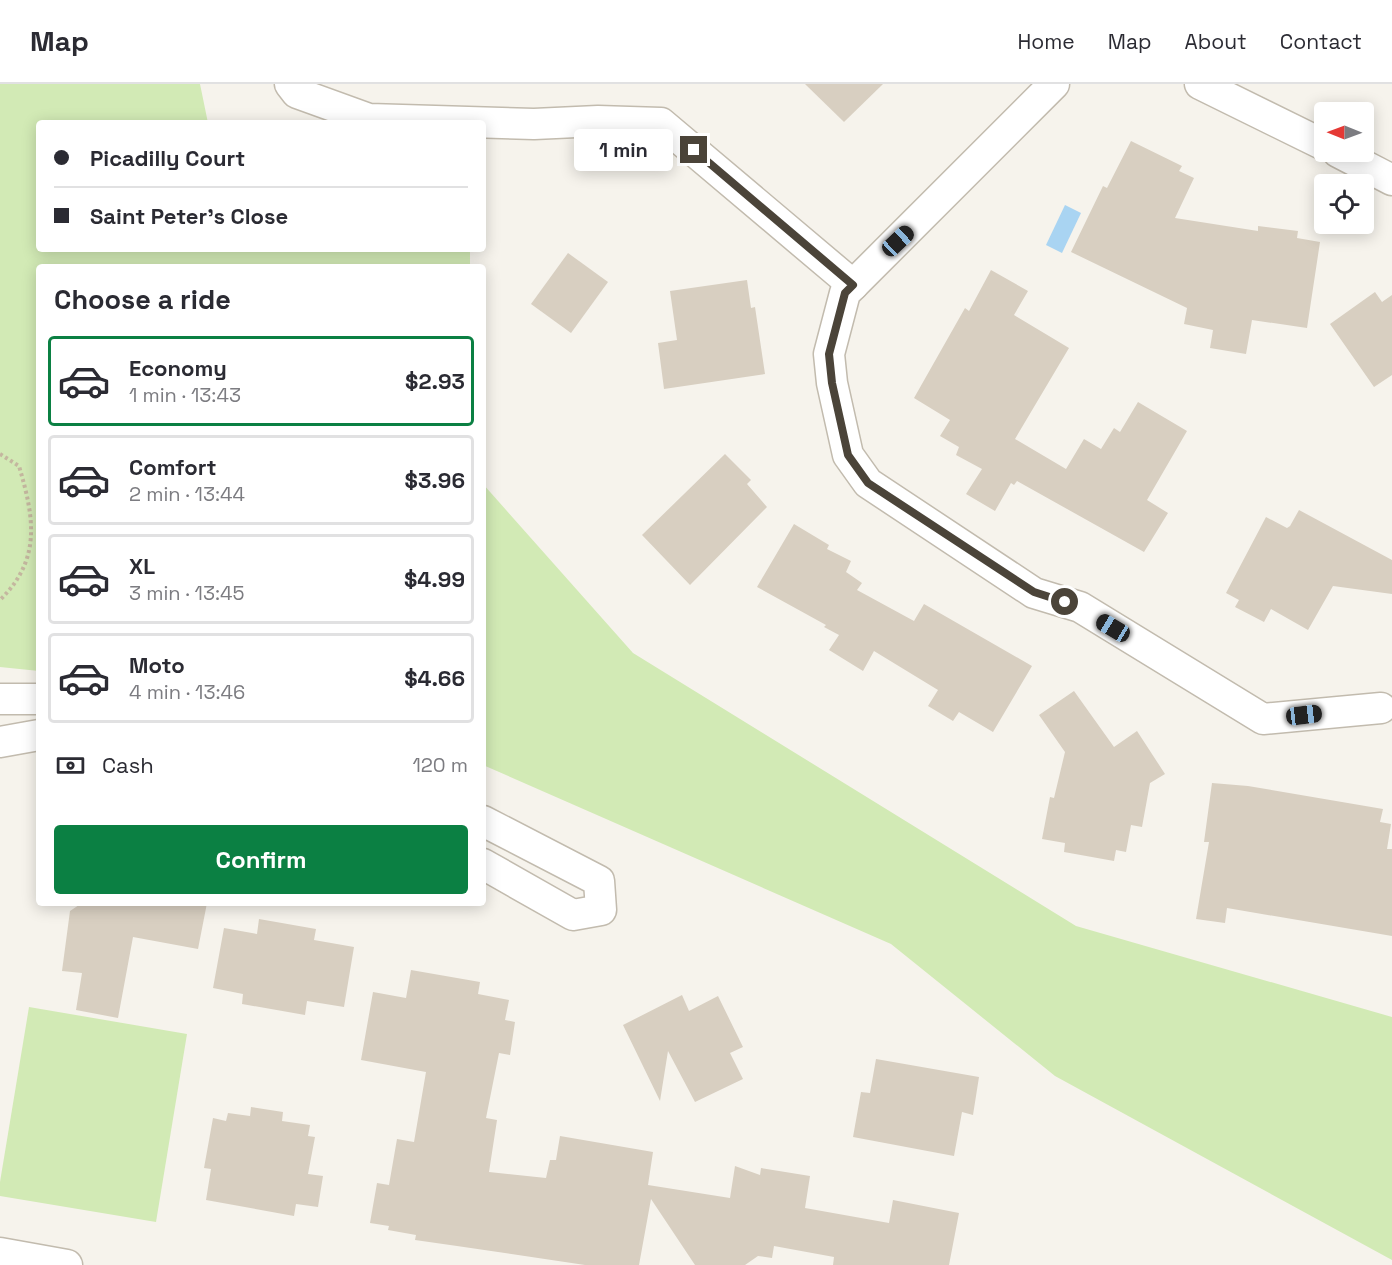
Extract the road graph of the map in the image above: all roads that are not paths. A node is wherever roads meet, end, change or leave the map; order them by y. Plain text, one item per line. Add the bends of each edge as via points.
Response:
1 (290, 84) edge
2 (1054, 84) edge
3 (1200, 84) edge
4 (402, 120) edge
5 (486, 123) edge
6 (1314, 140) edge
7 (1357, 162) edge
8 (1392, 180) edge
9 (853, 285) junction
10 (0, 699) edge
11 (36, 699) edge
12 (1381, 708) dead end
13 (36, 736) edge
14 (0, 742) edge
15 (486, 823) edge
16 (486, 866) edge
17 (0, 1253) edge
18 (67, 1265) edge

1 - 4 street via 297,93 369,119
2 - 9 street
3 - 6 street
5 - 9 street via 661,123
7 - 8 street
9 - 12 street via 845,293 829,354 845,449 868,483 1034,592 1080,607 1263,719
10 - 11 street
13 - 14 street
15 - 16 street via 599,881 601,910 573,915
17 - 18 street

